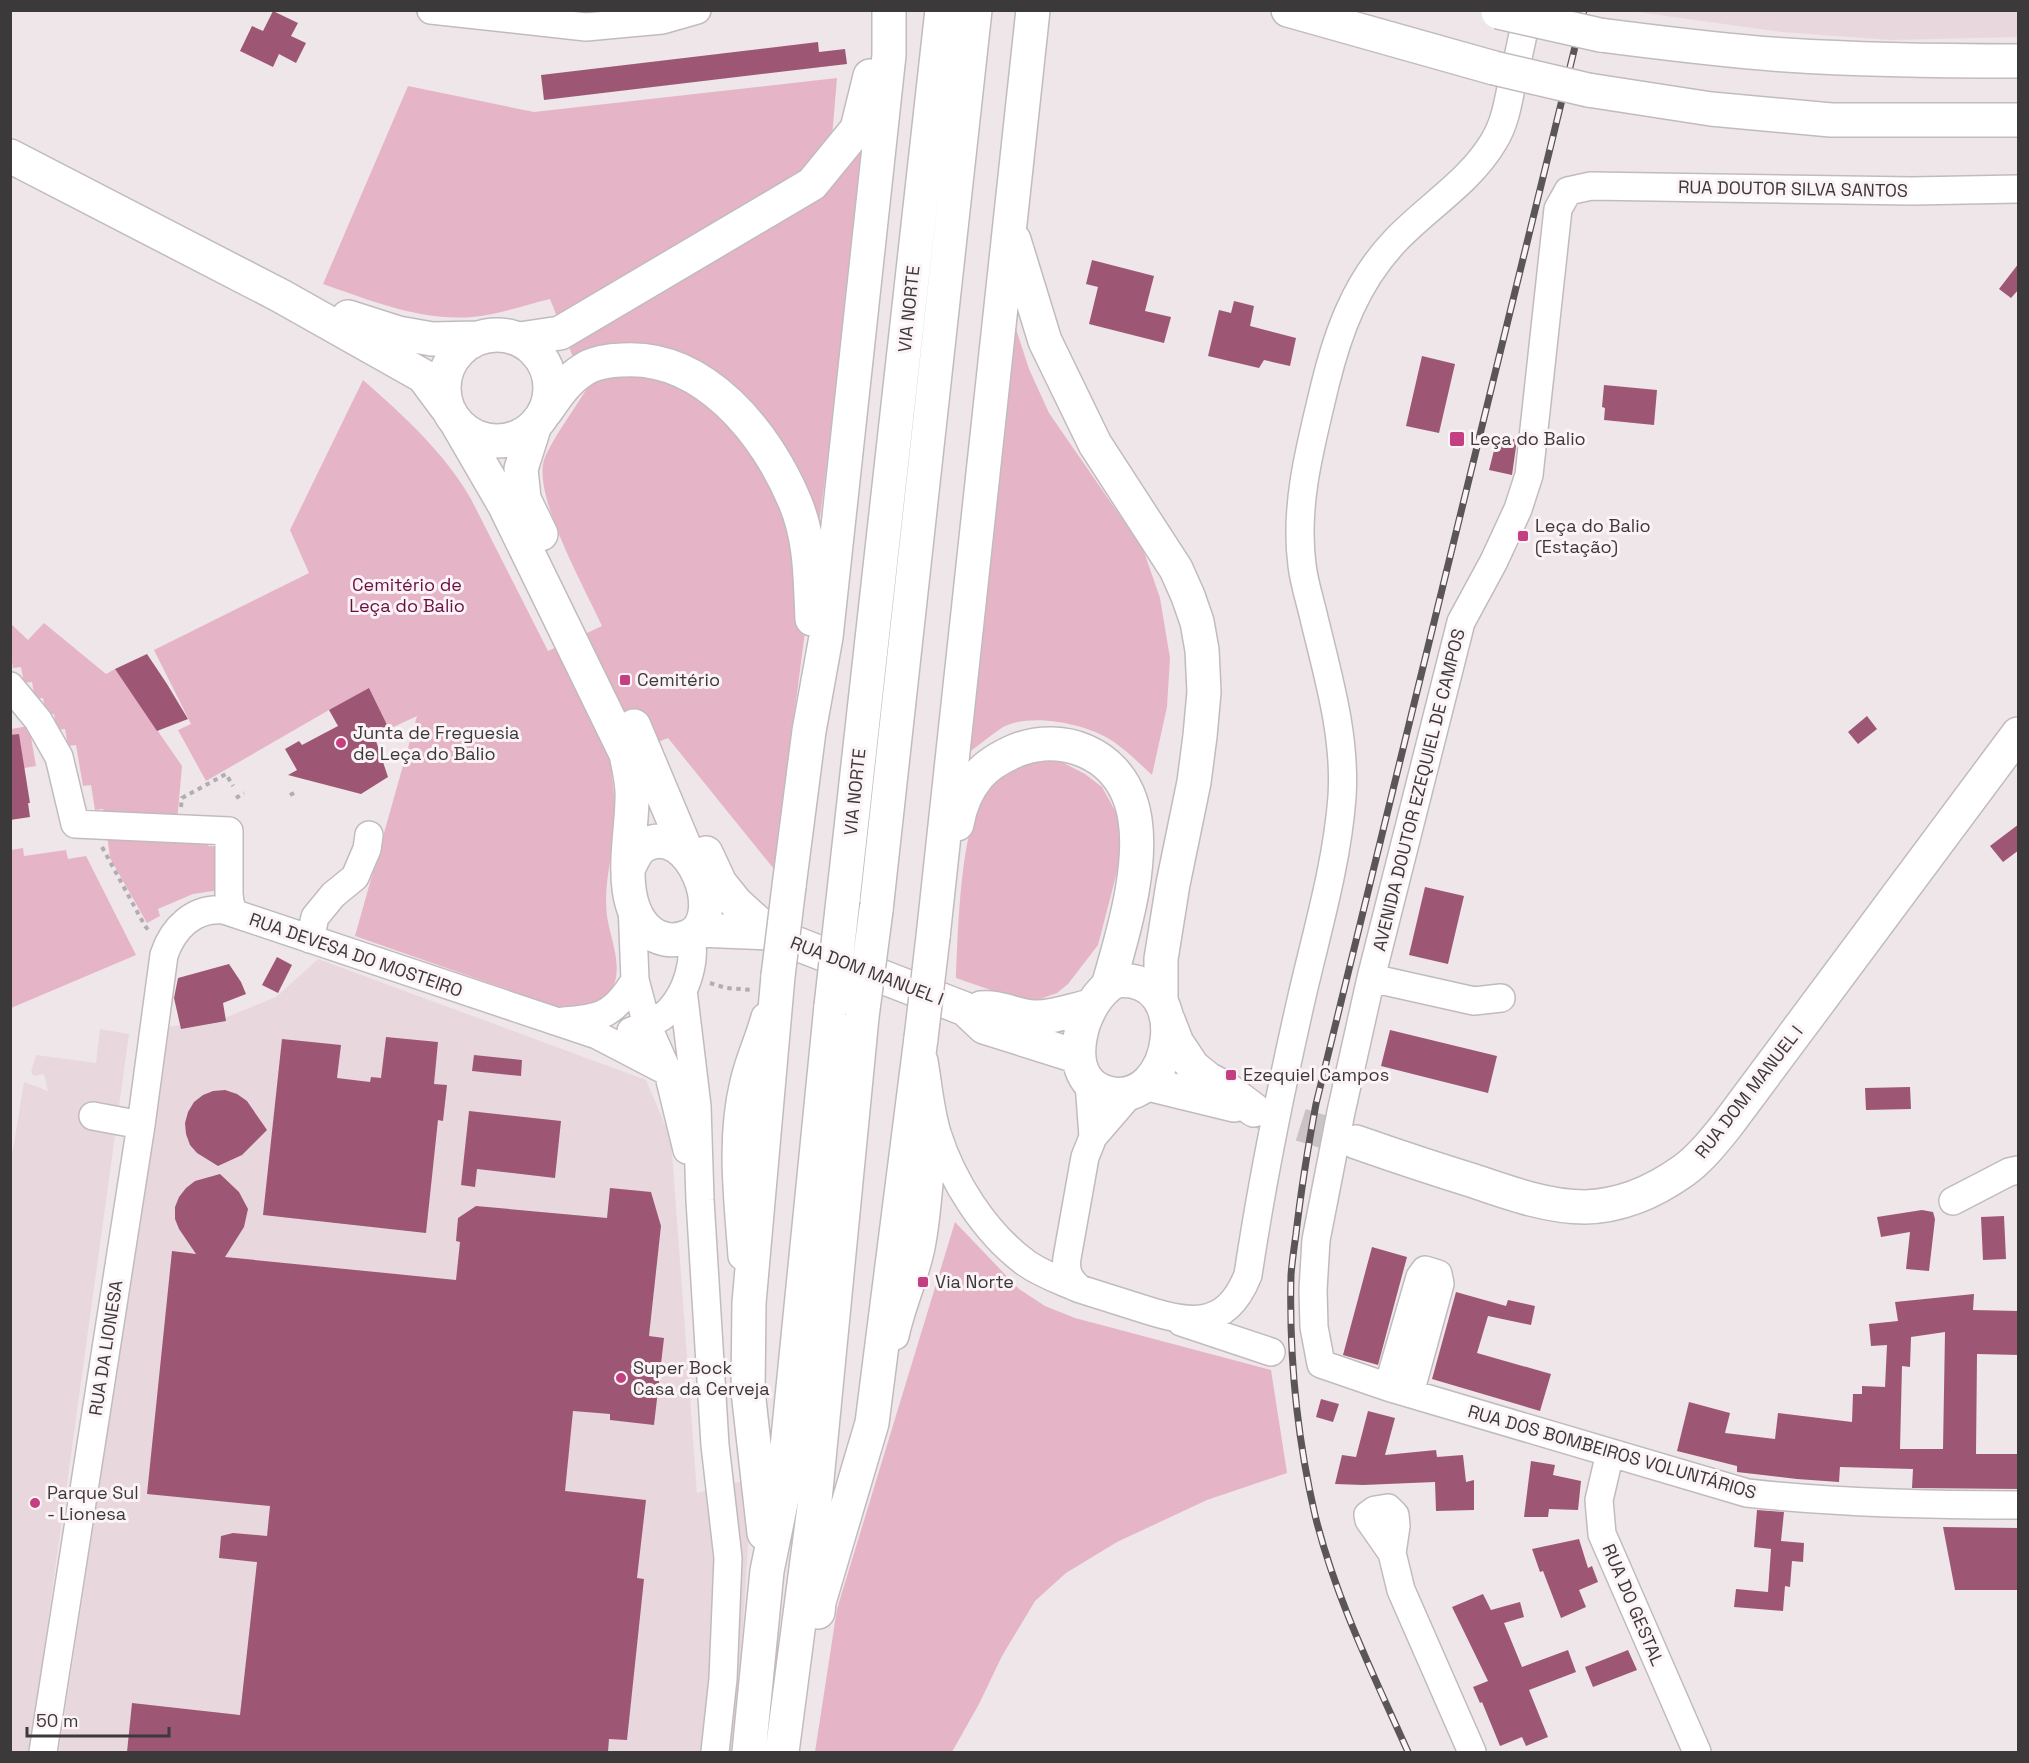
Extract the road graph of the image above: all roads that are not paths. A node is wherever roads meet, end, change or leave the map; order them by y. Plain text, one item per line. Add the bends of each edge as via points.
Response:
1 (431, 10) edge
2 (697, 10) edge
3 (888, 10) edge
4 (942, 10) edge
5 (975, 10) edge
6 (1033, 10) edge
7 (1288, 10) edge
8 (1507, 11) edge
9 (2019, 61) edge
10 (2019, 120) edge
11 (10, 156) edge
12 (2019, 189) edge
13 (1568, 191) joint
14 (1011, 228) junction
15 (281, 296) junction
16 (478, 338) junction
17 (520, 339) junction
18 (452, 416) junction
19 (540, 419) junction
20 (10, 686) edge
21 (624, 702) junction
22 (809, 731) junction
23 (2019, 734) edge
24 (369, 835) dead end
25 (628, 867) junction
26 (695, 868) junction
27 (632, 904) junction
28 (234, 913) junction
29 (763, 927) junction
30 (695, 933) junction
31 (933, 937) junction
32 (310, 939) junction
33 (168, 944) joint
34 (1371, 978) junction
35 (635, 980) junction
36 (685, 984) junction
37 (1099, 996) junction
38 (1501, 998) dead end
39 (965, 1010) junction
40 (1165, 1010) junction
41 (555, 1022) junction
42 (647, 1025) junction
43 (597, 1035) junction
44 (921, 1038) junction
45 (1084, 1070) junction
46 (668, 1072) junction
47 (1139, 1089) junction
48 (93, 1116) dead end
49 (141, 1125) junction
50 (937, 1133) junction
51 (1093, 1137) junction
52 (1356, 1142) tunnel mouth
53 (2019, 1170) edge
54 (699, 1200) junction
55 (1953, 1201) dead end
56 (1080, 1288) junction
57 (1171, 1318) junction
58 (1271, 1352) dead end
59 (1321, 1364) joint
60 (872, 1424) junction
61 (1610, 1453) junction
62 (2019, 1505) edge
63 (1392, 1553) dead end
64 (767, 1571) junction
65 (44, 1752) edge
66 (715, 1752) edge
67 (749, 1752) edge
68 (782, 1752) edge
69 (793, 1752) edge
70 (1472, 1752) edge
71 (1697, 1752) edge

1 - 2 street via 586,27 662,20
3 - 17 main road via 857,129 812,184 560,333
3 - 22 main road via 889,55 829,613
4 - 64 main road, VIA NORTE, bridge via 831,1006 782,1497
5 - 68 main road, VIA NORTE, bridge via 862,1017 815,1500
6 - 14 main road
7 - 10 main road, bridge via 1494,68 1588,90 1711,109 1831,120
8 - 9 main road, bridge via 1600,35 1694,47 1894,60
8 - 57 street via 1504,119 1497,137 1460,183 1382,256 1356,295 1338,338 1300,499 1299,534 1302,570 1338,728 1342,793 1338,838 1280,1092 1248,1275 1235,1299 1216,1314 1193,1321
11 - 15 main road
12 - 13 street, RUA DOUTOR SILVA SANTOS via 1591,186
13 - 34 street, AVENIDA DOUTOR EZEQUIEL DE CAMPOS via 1558,209 1528,475 1518,509 1461,622
14 - 31 main road
14 - 40 main road via 1045,341 1095,444 1176,569 1188,596 1202,650 1204,692 1194,782 1161,959
15 - 16 main road via 398,333 432,339
15 - 18 main road via 423,376
16 - 17 main road via 499,334
16 - 18 main road via 460,349 448,366 443,386
17 - 19 main road via 537,351 548,369 551,390
18 - 19 main road via 474,437 495,442 516,439
18 - 25 main road via 505,506 627,754 633,797
19 - 21 main road via 521,469 524,499
19 - 22 main road via 567,382 585,368 618,360 637,359 680,370 731,405 776,463 804,526 813,634
20 - 28 street via 38,720 59,758 75,824 229,831 229,894
21 - 26 main road
21 - 29 main road via 653,741 720,883
22 - 64 main road, bridge via 775,984 749,1303 748,1391
23 - 52 main road, RUA DOM MANUEL I via 1727,1125 1693,1163 1670,1180 1622,1201 1585,1207 1567,1205 1497,1189
24 - 32 street via 355,877 315,917
25 - 26 main road via 644,846 667,842 679,847
25 - 27 main road
26 - 29 main road, RUA DOM MANUEL I via 735,915
26 - 30 main road via 706,903 705,915
27 - 30 main road via 654,935 678,940
27 - 35 street
28 - 32 street, RUA DEVESA DO MOSTEIRO
28 - 33 street, RUA DEVESA DO MOSTEIRO via 216,909 195,914
29 - 30 main road, RUA DOM MANUEL I
29 - 39 main road, RUA DOM MANUEL I
30 - 36 street
31 - 37 main road via 942,909 960,809 968,790 1002,756 1048,743 1074,746 1110,765 1121,781 1131,802 1138,846 1116,958
31 - 44 main road, bridge
32 - 41 street, RUA DEVESA DO MOSTEIRO
33 - 49 street, RUA DA LIONESA
34 - 38 street via 1474,1001
34 - 59 street, AVENIDA DOUTOR EZEQUIEL DE CAMPOS via 1316,1240 1314,1327
35 - 41 street via 612,1009 587,1020
35 - 42 street
36 - 42 street via 668,1012
36 - 54 street via 697,1106
37 - 39 main road, RUA DOM MANUEL I via 1048,1016 1033,1017 991,1007
37 - 40 main road via 1123,981 1140,984 1149,988
37 - 45 main road via 1081,1034
39 - 45 main road, RUA DOM MANUEL I via 984,1027
40 - 47 main road via 1168,1033 1163,1054 1154,1077
40 - 47 main road via 1193,1067 1254,1110
41 - 43 street, RUA DEVESA DO MOSTEIRO
42 - 43 street via 626,1033
42 - 46 street
43 - 46 street
44 - 50 street
44 - 60 main road
45 - 47 main road via 1105,1092 1117,1095
45 - 51 street
46 - 54 street
47 - 51 street
48 - 49 street
49 - 65 street, RUA DA LIONESA
50 - 56 street via 972,1205 1005,1244 1049,1276
50 - 60 street via 919,1253
51 - 56 street via 1085,1157 1066,1258 1068,1275
53 - 55 street
54 - 66 street via 715,1445 728,1558 723,1679
56 - 57 street
57 - 58 street
59 - 61 street, RUA DOS BOMBEIROS VOLUNTÁRIOS
60 - 69 main road via 819,1602 805,1713
61 - 62 street, RUA DOS BOMBEIROS VOLUNTÁRIOS via 1747,1493 1802,1499
61 - 71 street, RUA DO GESTAL via 1599,1500 1602,1534
63 - 70 street via 1401,1590
64 - 67 main road, VIA NORTE

